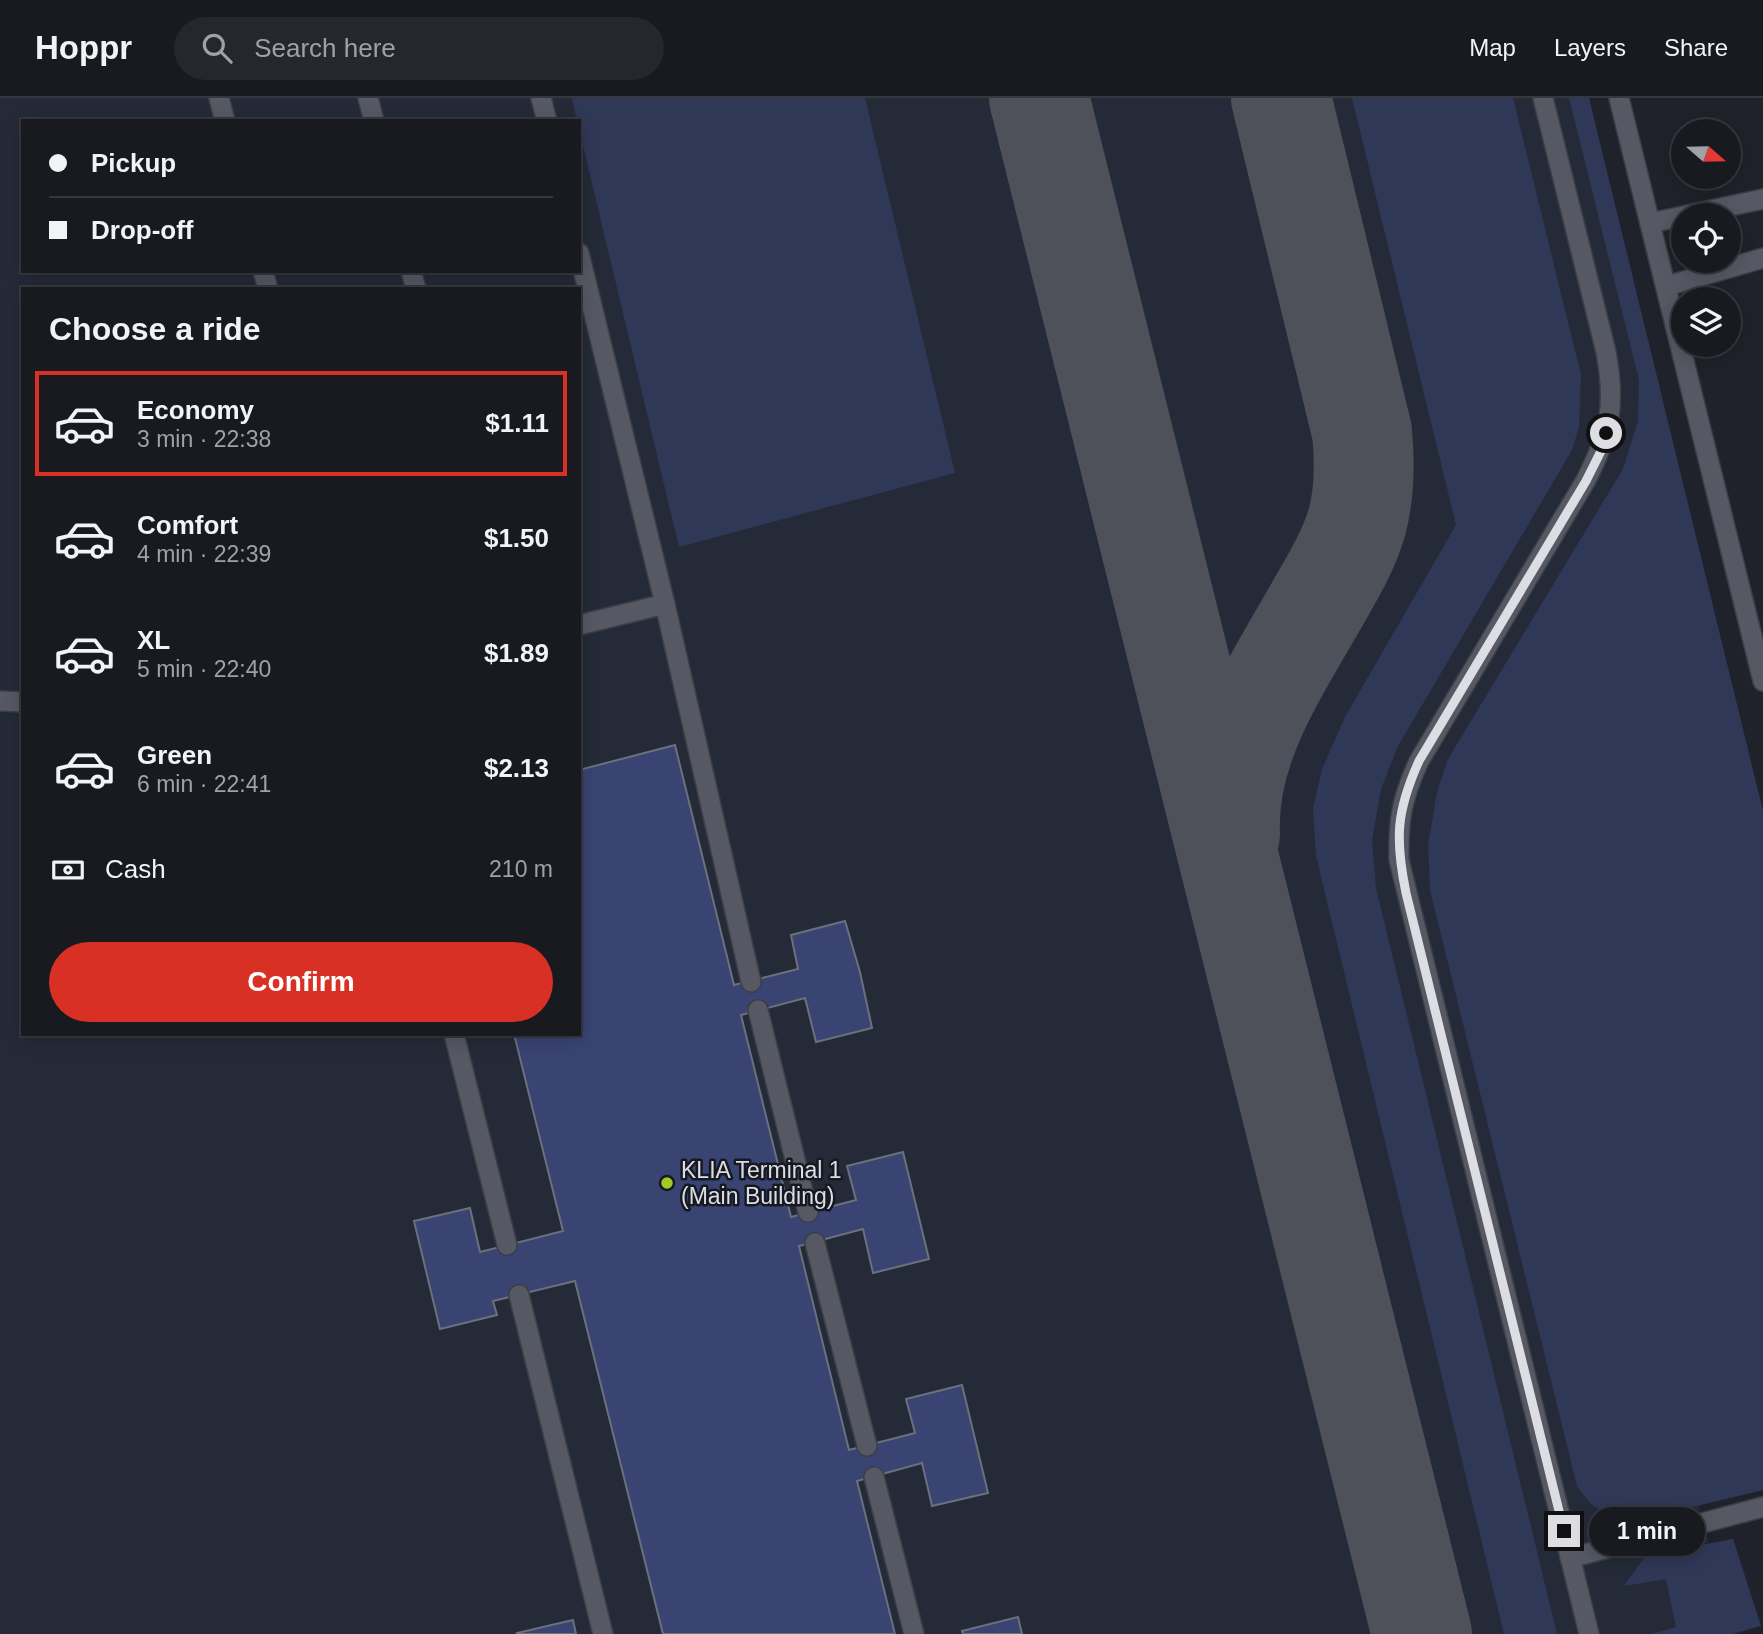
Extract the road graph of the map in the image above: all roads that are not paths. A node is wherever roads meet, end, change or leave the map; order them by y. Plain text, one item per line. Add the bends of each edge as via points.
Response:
1 (219, 98) edge
2 (368, 98) edge
3 (541, 98) edge
4 (1543, 98) edge
5 (1619, 98) edge
6 (224, 119) edge
7 (373, 119) edge
8 (546, 119) edge
9 (1763, 199) edge
10 (1741, 204) edge
11 (1671, 219) edge
12 (1650, 223) junction
13 (1758, 259) edge
14 (581, 261) edge
15 (1667, 286) junction
16 (665, 604) junction
17 (581, 625) edge
18 (1763, 681) edge
19 (0, 701) edge
20 (21, 702) edge
21 (751, 982) dead end
22 (758, 1010) dead end
23 (455, 1036) edge
24 (808, 1212) dead end
25 (815, 1242) dead end
26 (507, 1245) dead end
27 (519, 1295) dead end
28 (867, 1446) dead end
29 (874, 1477) dead end
30 (1763, 1507) edge
31 (1570, 1558) junction
32 (603, 1634) edge
33 (914, 1634) edge
34 (1589, 1634) edge

1 - 6 lane
2 - 7 lane
3 - 8 lane
4 - 31 lane via 1606,352 1612,383 1611,416 1586,481 1419,761 1398,825 1406,893
5 - 12 lane
9 - 10 lane
11 - 12 lane
12 - 15 lane
13 - 15 lane
14 - 16 lane
15 - 18 lane
16 - 17 lane
16 - 21 lane
19 - 20 lane
22 - 24 lane
23 - 26 lane
25 - 28 lane
27 - 32 lane
29 - 33 lane
30 - 31 lane
31 - 34 lane

